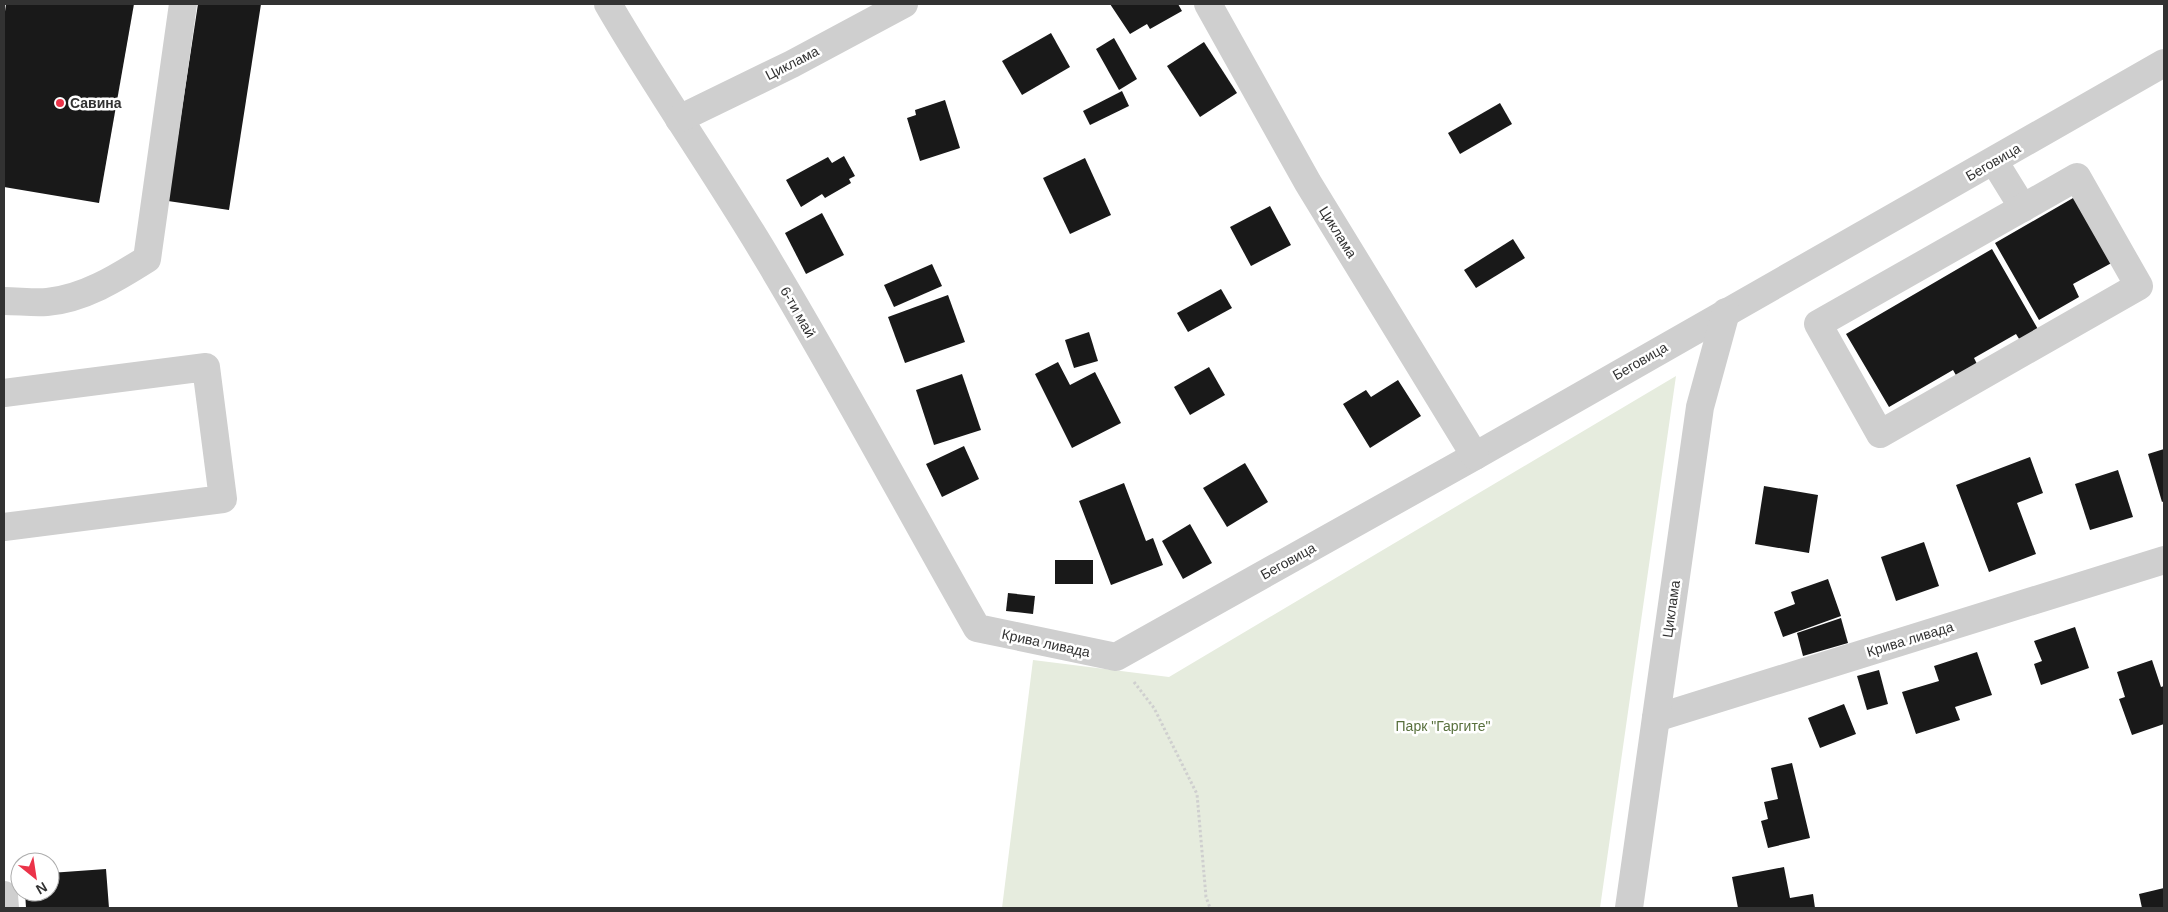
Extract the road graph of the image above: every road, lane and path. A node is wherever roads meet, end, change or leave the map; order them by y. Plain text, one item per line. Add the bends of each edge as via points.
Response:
1 (182, 4) edge
2 (608, 4) edge
3 (904, 4) edge
4 (1208, 4) edge
5 (2164, 64) edge
6 (679, 119) junction
7 (1994, 161) junction
8 (2023, 208) junction
9 (4, 301) edge
10 (1726, 312) junction
11 (4, 393) edge
12 (1475, 456) junction
13 (4, 527) edge
14 (2164, 560) edge
15 (977, 628) joint
16 (1116, 657) junction
17 (1656, 718) junction
18 (4, 895) edge
19 (5, 908) edge
20 (1210, 908) edge
21 (1629, 908) edge

1 - 9 street via 147,259 113,281 78,294 48,302
2 - 6 street, 6-ти май
3 - 6 street, Циклама
4 - 12 street, Циклама via 1308,183
5 - 7 street, Беговица
6 - 15 street, 6-ти май via 771,264
7 - 8 street
7 - 10 street, Беговица
8 - 8 street via 1818,324 1880,434 2139,286 2077,177
10 - 12 street, Беговица
10 - 17 street, Циклама via 1700,407
11 - 13 street via 206,367 222,499
12 - 16 street, Беговица
14 - 17 street, Крива ливада
15 - 16 street, Крива ливада
16 - 20 path via 1154,708 1197,794 1206,897
17 - 21 street, Циклама
18 - 19 street

